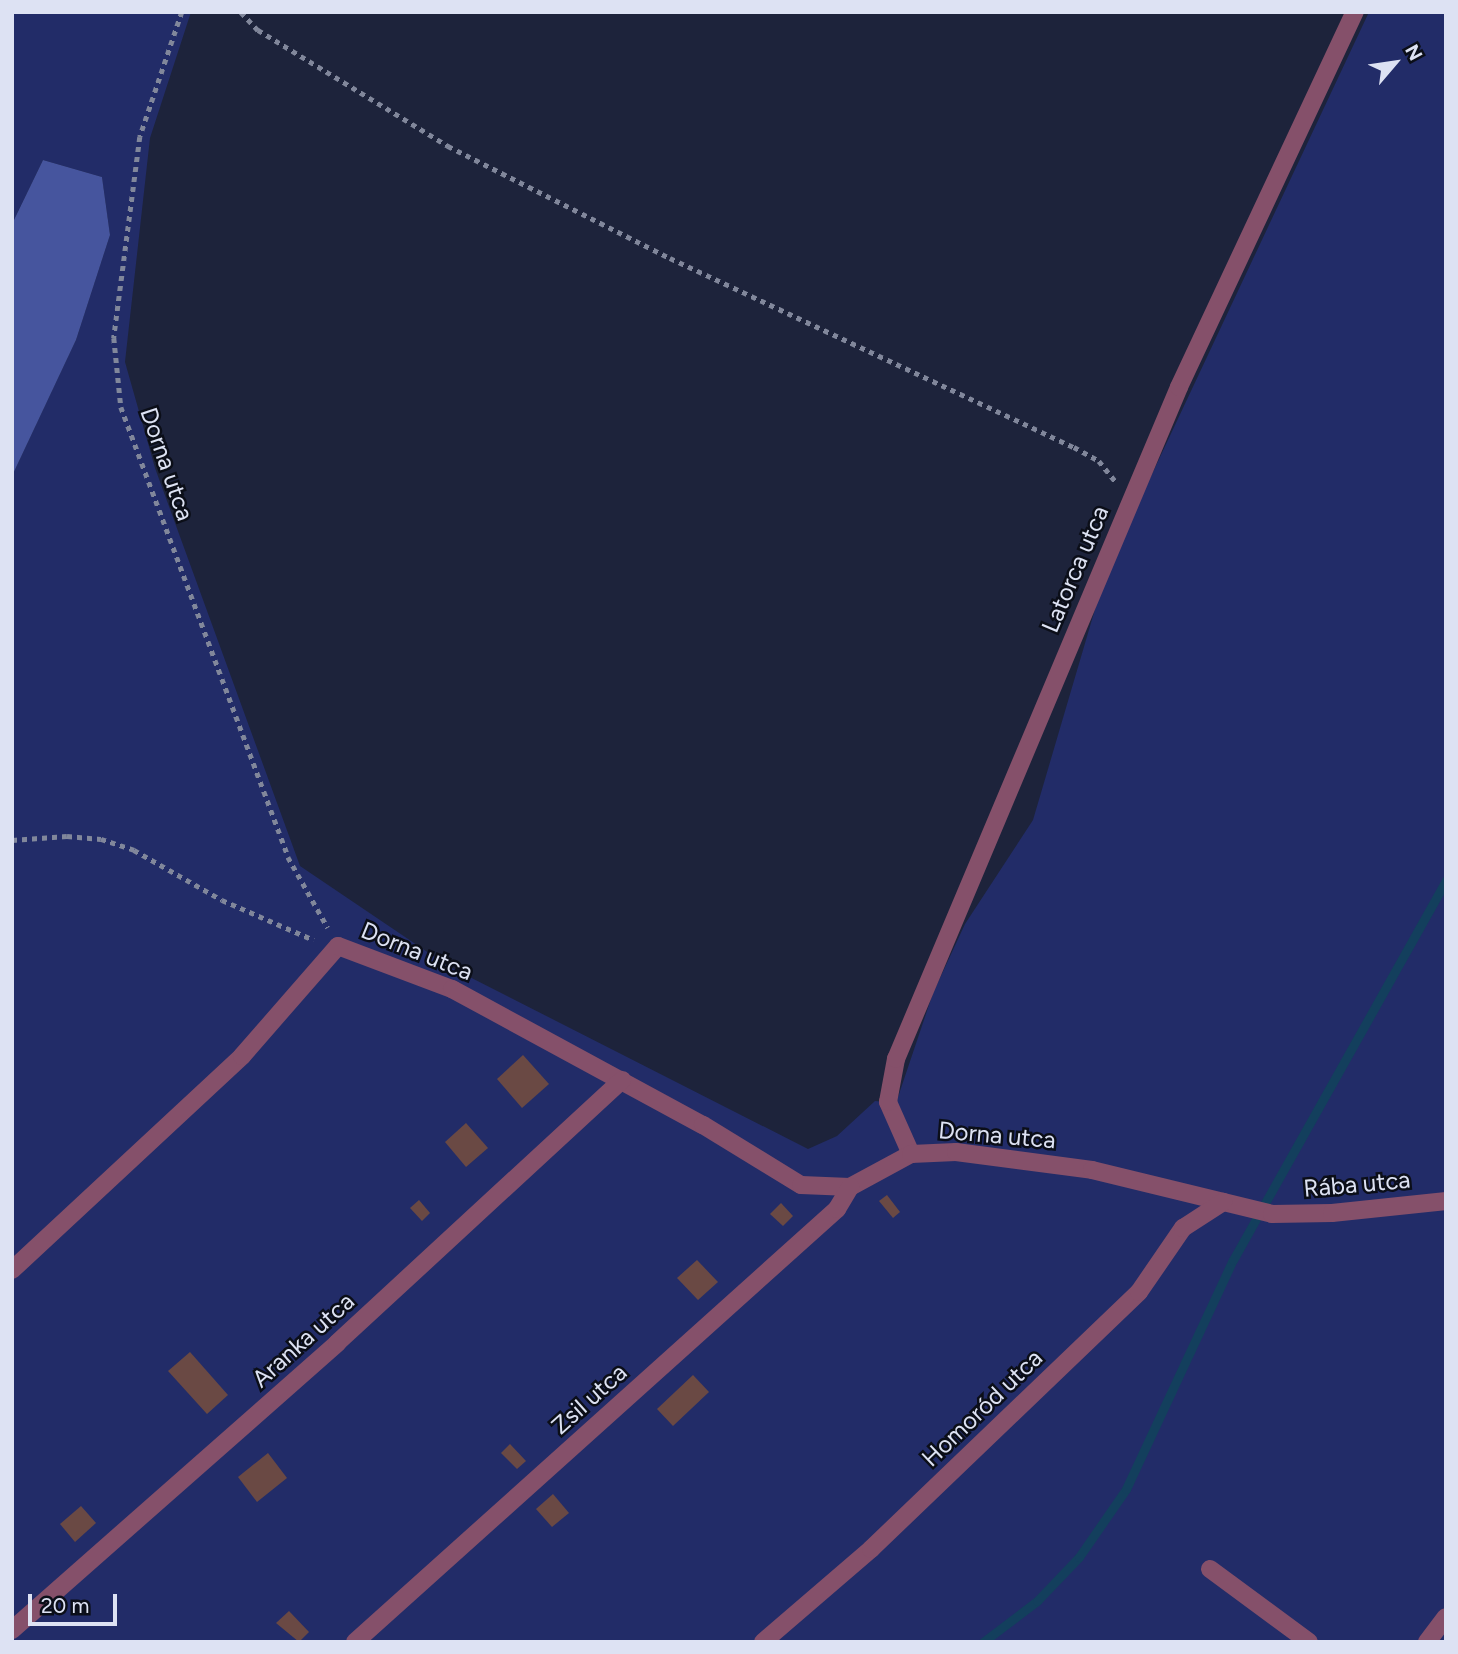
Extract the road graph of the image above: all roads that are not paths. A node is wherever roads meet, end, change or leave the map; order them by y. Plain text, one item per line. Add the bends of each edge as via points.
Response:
1 (1356, 12) edge
2 (622, 1080) junction
3 (911, 1154) junction
4 (850, 1187) junction
5 (1446, 1201) edge
6 (1223, 1202) junction
7 (1272, 1214) joint
8 (12, 1270) edge
9 (1210, 1569) dead end
10 (1446, 1617) edge
11 (12, 1630) edge
12 (355, 1642) edge
13 (763, 1642) edge
14 (1309, 1642) edge
15 (1427, 1642) edge

1 - 3 street, Latorca utca via 1178,387 896,1059 888,1101
2 - 4 street, Dorna utca via 801,1185
2 - 8 street, Dorna utca via 452,989 338,946 242,1056
2 - 11 street, Aranka utca via 337,1343
3 - 4 street, Dorna utca
3 - 6 street, Dorna utca via 1021,1158
4 - 12 street, Zsil utca via 837,1209
5 - 7 street, Rába utca
6 - 7 street, Dorna utca
6 - 13 street, Homoród utca via 1183,1228 1139,1292 871,1549
9 - 14 street
10 - 15 street

